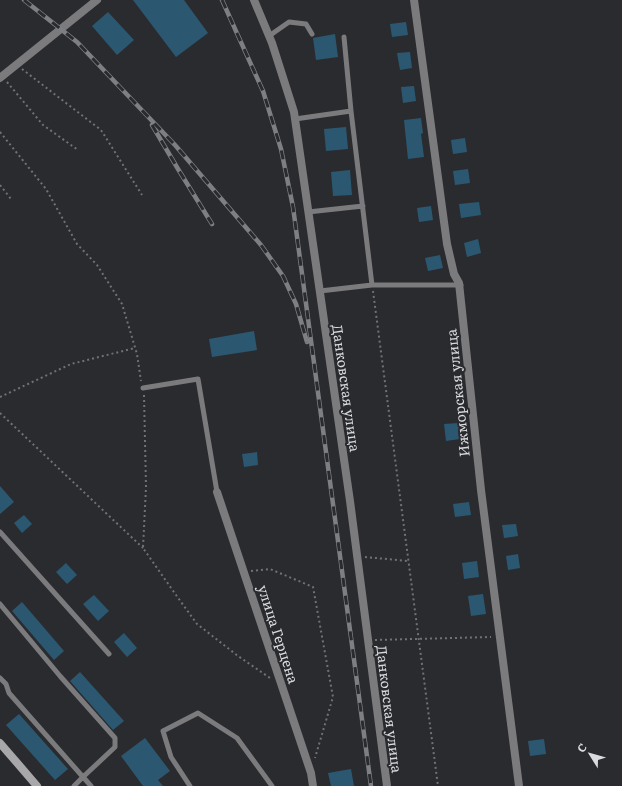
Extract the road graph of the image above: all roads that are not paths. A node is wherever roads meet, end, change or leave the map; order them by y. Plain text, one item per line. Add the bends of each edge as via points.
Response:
1 (97, 0) edge
2 (254, 0) edge
3 (414, 0) edge
4 (312, 34) dead end
5 (269, 36) junction
6 (344, 37) dead end
7 (1, 77) edge
8 (351, 111) junction
9 (295, 119) junction
10 (363, 206) junction
11 (308, 212) junction
12 (372, 285) junction
13 (461, 285) junction
14 (320, 291) junction
15 (142, 388) road end
16 (217, 492) joint
17 (0, 532) edge
18 (0, 604) edge
19 (109, 654) dead end
20 (0, 678) edge
21 (0, 743) edge
22 (83, 777) junction
23 (37, 786) edge
24 (74, 786) edge
25 (90, 786) edge
26 (190, 786) edge
27 (272, 786) edge
28 (313, 786) edge
29 (387, 786) edge
30 (520, 786) edge

1 - 7 street
2 - 5 street, Данковская улица
3 - 13 street, Ижморская улица via 447,244 454,274
4 - 5 lane via 306,24 289,22
5 - 9 street, Данковская улица
6 - 8 lane
8 - 9 lane
8 - 10 lane
9 - 11 street, Данковская улица
10 - 11 lane
10 - 12 lane
11 - 14 street, Данковская улица
12 - 13 lane
12 - 14 lane
13 - 30 street, Ижморская улица via 481,490
14 - 29 street, Данковская улица
15 - 16 lane via 198,379
16 - 28 street, улица Герцена via 311,773
17 - 19 lane
18 - 22 lane via 115,738 115,747
20 - 22 lane via 6,684 9,693
21 - 23 main road
22 - 24 lane
22 - 25 lane
26 - 27 lane via 172,757 163,731 198,713 237,738

